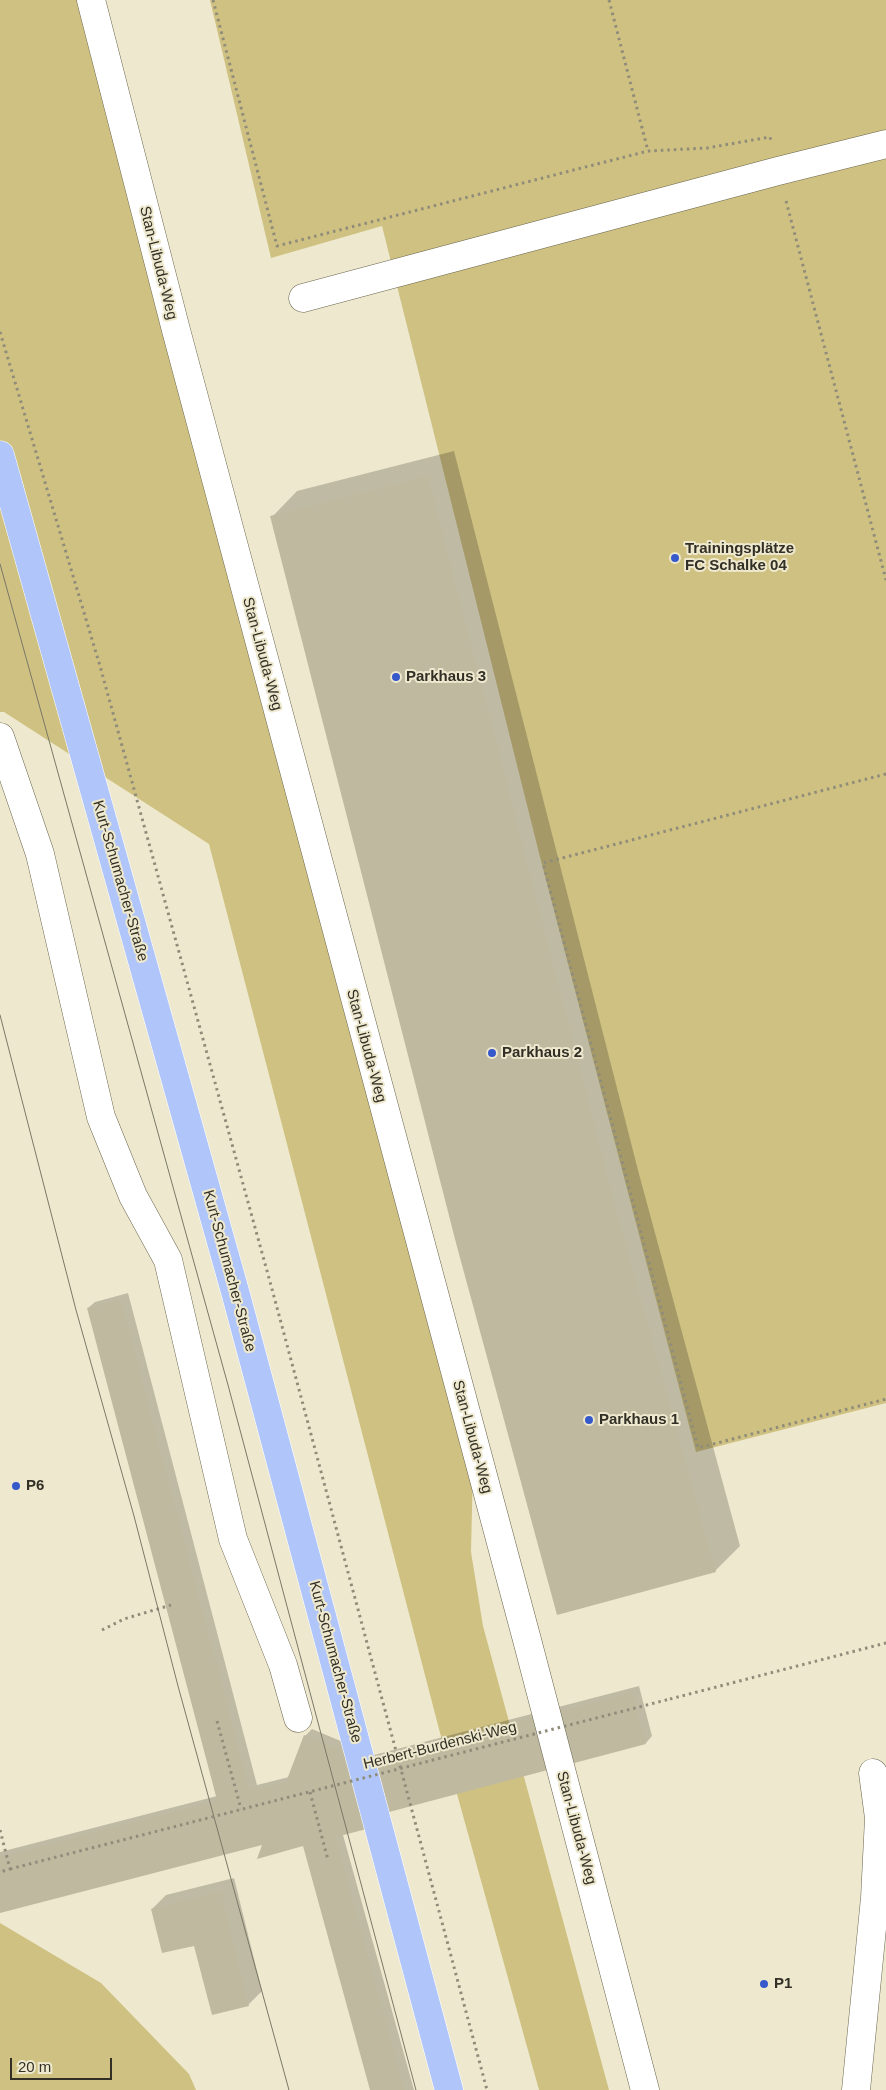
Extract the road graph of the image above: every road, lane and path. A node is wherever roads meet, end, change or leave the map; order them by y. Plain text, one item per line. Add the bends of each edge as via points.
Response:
1 (91, 0) edge
2 (213, 0) edge
3 (609, 0) edge
4 (770, 137) dead end
5 (886, 144) edge
6 (648, 150) junction
7 (778, 170) junction
8 (303, 298) dead end
9 (0, 332) edge
10 (0, 455) edge
11 (886, 580) edge
12 (0, 737) edge
13 (886, 774) edge
14 (886, 1398) edge
15 (171, 1605) dead end
16 (102, 1630) dead end
17 (886, 1643) edge
18 (298, 1718) dead end
19 (217, 1721) dead end
20 (873, 1773) dead end
21 (310, 1792) junction
22 (241, 1809) junction
23 (0, 1830) edge
24 (328, 1860) dead end
25 (10, 1870) junction
26 (0, 1872) edge
27 (449, 2090) edge
28 (487, 2090) edge
29 (645, 2090) edge
30 (856, 2090) edge

1 - 29 street, Stan-Libuda-Weg
2 - 6 path via 277,246
3 - 6 path
4 - 6 path via 707,148
5 - 7 street
7 - 8 street
7 - 11 path
9 - 28 path via 108,695 272,1288
10 - 27 main road, Kurt-Schumacher-Straße via 236,1295
12 - 18 street via 40,854 100,1117 132,1196 168,1260 233,1539 283,1664
13 - 14 path via 543,862 698,1448
15 - 16 path
17 - 21 path, Herbert-Burdenski-Weg, bridge
19 - 22 path
20 - 30 street via 878,1818 875,1898
21 - 22 path, Herbert-Burdenski-Weg, bridge
21 - 24 path
22 - 25 path, Herbert-Burdenski-Weg, bridge
23 - 25 path
25 - 26 path, Herbert-Burdenski-Weg

